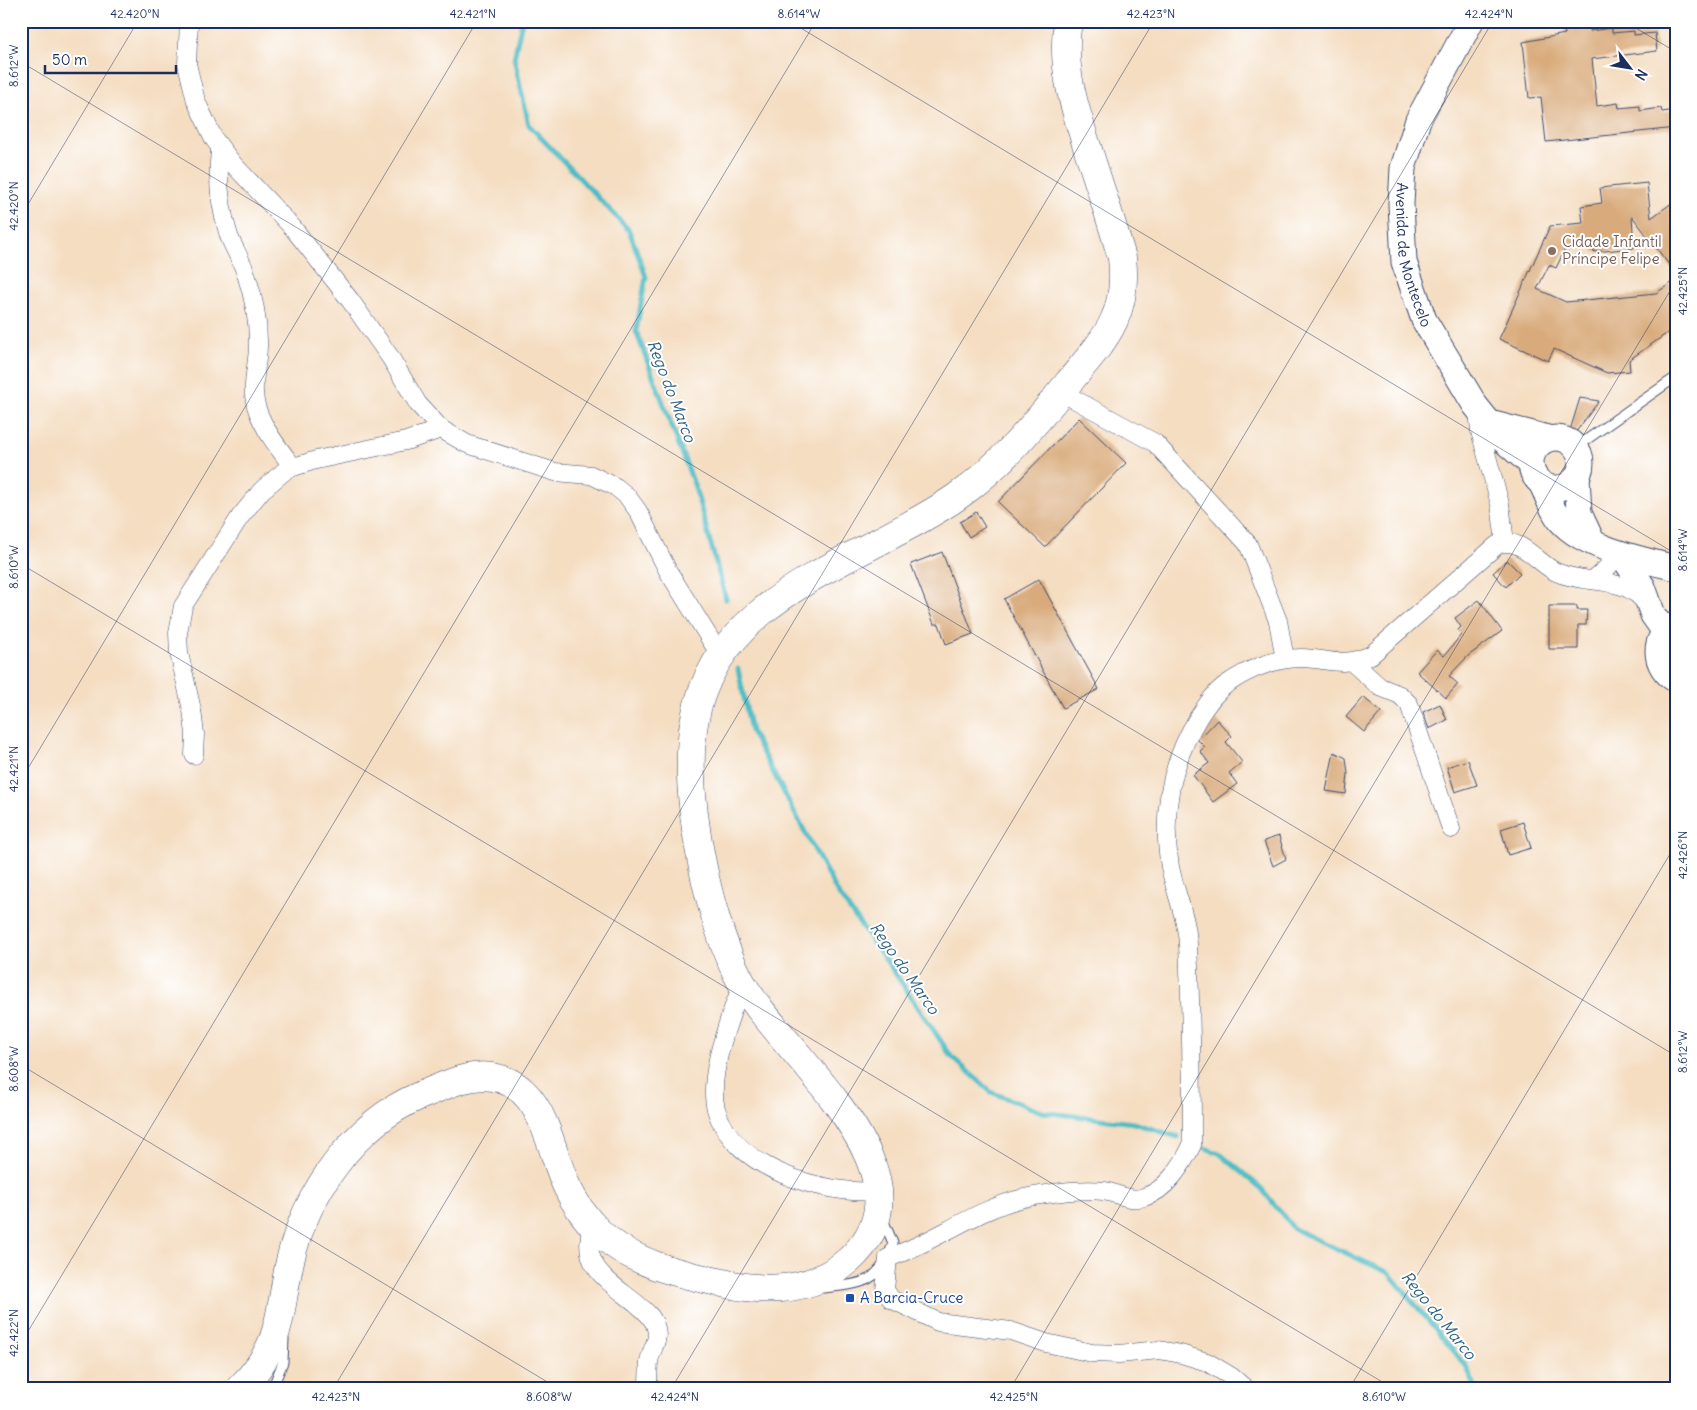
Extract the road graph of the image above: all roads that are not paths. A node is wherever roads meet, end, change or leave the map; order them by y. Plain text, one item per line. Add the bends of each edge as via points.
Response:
1 (188, 21) edge
2 (1068, 21) edge
3 (1471, 21) edge
4 (220, 150) junction
5 (1676, 377) edge
6 (1061, 392) junction
7 (1484, 417) junction
8 (440, 429) junction
9 (1548, 438) junction
10 (1576, 448) junction
11 (1530, 463) junction
12 (293, 468) junction
13 (1577, 477) junction
14 (1542, 485) junction
15 (1505, 542) junction
16 (1606, 548) junction
17 (1676, 568) edge
18 (1593, 580) junction
19 (1665, 624) edge
20 (720, 655) junction
21 (1285, 659) junction
22 (1353, 663) junction
23 (1676, 680) edge
24 (194, 755) dead end
25 (1451, 829) dead end
26 (742, 985) junction
27 (878, 1200) junction
28 (593, 1225) junction
29 (888, 1258) junction
30 (792, 1289) junction
31 (283, 1309) junction
32 (239, 1389) edge
33 (272, 1389) edge
34 (647, 1389) edge
35 (1246, 1389) edge

1 - 4 street via 188,64 196,101
2 - 6 main road via 1065,39 1067,74 1076,113 1114,229 1125,282 1122,303 1113,324
3 - 7 street, Avenida de Montecelo via 1418,120 1403,168 1401,204 1404,262 1424,320
4 - 8 street via 293,228 384,349 418,404
4 - 12 street via 218,172 223,213 229,236 246,273 253,302 258,342 254,391 257,409
5 - 10 lane
6 - 20 main road via 1010,452 983,478 950,502 775,601 750,620
6 - 21 street via 1155,443 1248,544 1278,621
7 - 9 street
7 - 11 street, Avenida de Montecelo via 1503,440
7 - 15 street via 1480,431 1500,504
8 - 12 street
8 - 20 street via 467,444 508,459 555,472 591,474 616,486 638,511 668,571
9 - 10 street via 1563,438
9 - 11 street via 1535,448
10 - 13 street via 1581,464
11 - 14 street
12 - 24 street via 287,469 262,490 240,517 183,606 178,633 179,653 192,710
13 - 14 street via 1559,488
13 - 16 street via 1579,513
14 - 16 street via 1558,517 1574,534
15 - 18 street via 1514,542 1556,572 1575,579
15 - 22 street via 1497,545 1385,644
16 - 17 street
16 - 18 street via 1609,566
16 - 19 street via 1643,587
18 - 19 street via 1617,583 1640,594
19 - 23 street via 1657,650 1658,660
20 - 26 main road via 700,695 694,722 690,774 704,870 720,930
21 - 22 street
21 - 29 street via 1254,668 1226,684 1207,704 1186,738 1168,799 1170,867 1188,942 1192,1145 1186,1157 1162,1187 1145,1197 1133,1198 1092,1190 1023,1198 994,1207 915,1249
22 - 25 street via 1380,687 1400,695 1409,704
26 - 27 main road via 845,1114 865,1144 875,1169
26 - 27 street via 729,1018 714,1093 716,1110 727,1131 743,1150 770,1169 826,1189
27 - 29 lane via 894,1243
27 - 30 main road via 873,1226 864,1244 851,1258 819,1280
28 - 30 main road via 620,1249 664,1269 734,1286
28 - 31 main road via 580,1211 566,1184 544,1123 525,1093 502,1078 469,1077 404,1102 379,1120 343,1156 323,1182 301,1226 290,1264
28 - 34 street via 587,1240 590,1260 603,1276 647,1312 655,1324 657,1341 649,1361
29 - 30 lane via 874,1277 860,1283
29 - 35 street via 885,1290 891,1299 938,1322 1010,1332 1092,1353 1159,1350 1181,1354 1207,1362
31 - 32 main road via 277,1334 266,1356
31 - 33 lane via 283,1362

